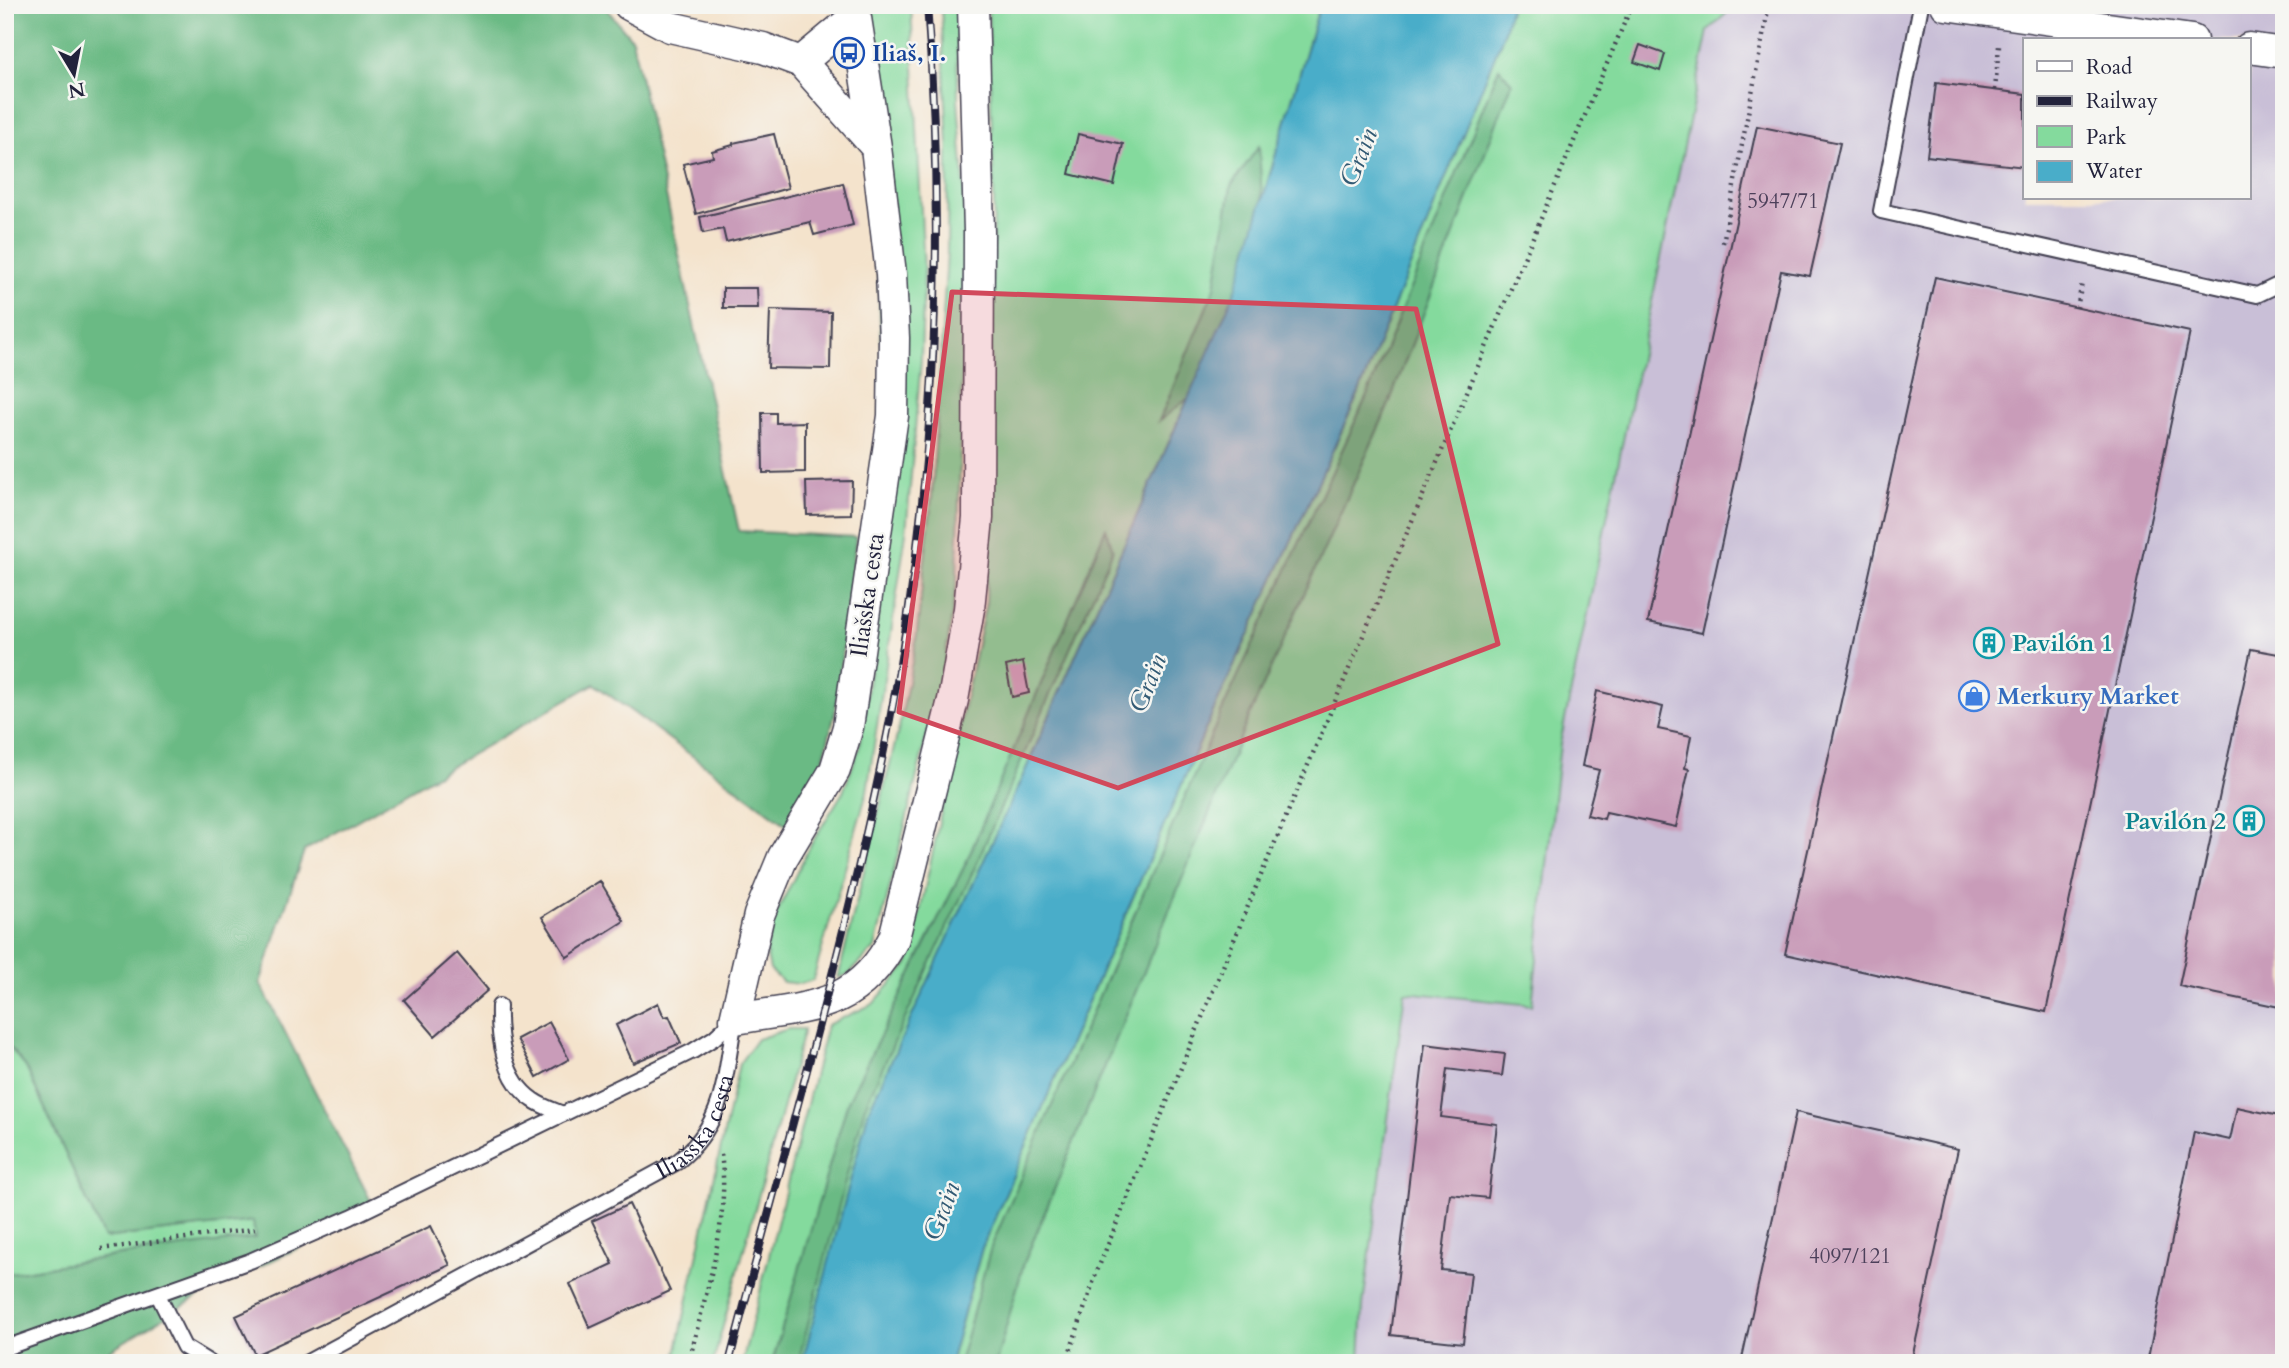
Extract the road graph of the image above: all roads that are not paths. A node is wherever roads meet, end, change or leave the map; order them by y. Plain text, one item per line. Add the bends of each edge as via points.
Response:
1 (629, 5) edge
2 (973, 5) edge
3 (1921, 5) edge
4 (1946, 5) edge
5 (854, 11) edge
6 (2178, 38) edge
7 (2250, 48) edge
8 (2284, 53) edge
9 (801, 62) junction
10 (876, 148) junction
11 (2284, 282) edge
12 (499, 1006) dead end
13 (735, 1019) junction
14 (563, 1114) junction
15 (158, 1295) junction
16 (7, 1348) edge
17 (210, 1363) edge
18 (306, 1363) edge

1 - 9 street via 670,27
2 - 13 street via 979,232 978,518 969,609 950,713 897,926 880,965 857,988 822,1004
3 - 11 lane via 1881,211 2257,295
4 - 6 street
5 - 9 street, Iliašska cesta
5 - 10 street, Iliašska cesta
7 - 8 street
9 - 10 street
10 - 13 street, Iliašska cesta via 891,274 893,416 848,727 835,770 783,857 759,915
12 - 14 lane via 498,1027 506,1061 518,1086 532,1100
13 - 14 lane, Iliašska cesta via 693,1051
13 - 18 lane, Iliašska cesta via 717,1109 696,1146 645,1181
14 - 15 lane, Iliašska cesta via 303,1239
15 - 16 lane, Iliašska cesta
15 - 17 lane via 184,1347

